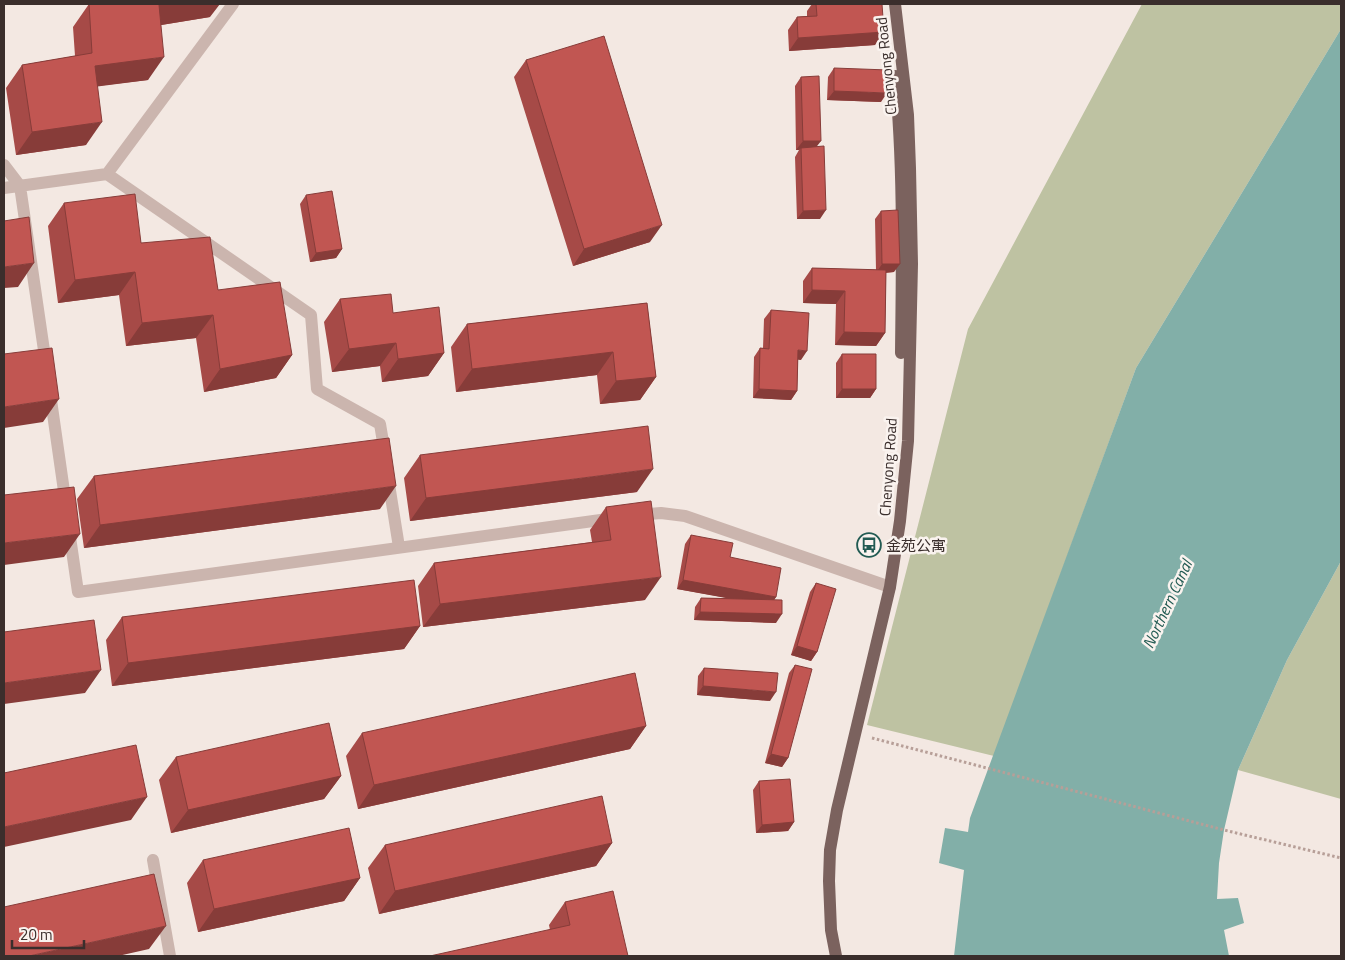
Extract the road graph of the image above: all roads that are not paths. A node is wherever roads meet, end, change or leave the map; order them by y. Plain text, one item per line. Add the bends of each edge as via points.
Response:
1 (233, 4) edge
2 (887, 4) edge
3 (895, 4) edge
4 (4, 166) edge
5 (107, 174) junction
6 (20, 186) junction
7 (4, 188) edge
8 (399, 547) junction
9 (886, 585) junction
10 (152, 860) dead end
11 (170, 956) edge
12 (830, 956) edge
13 (836, 956) edge

1 - 5 lane
2 - 9 main road, Chenyong Road via 898,113 902,221 901,439
3 - 9 main road, Chenyong Road via 908,115 912,264 908,441 900,521
4 - 6 lane
5 - 6 lane
5 - 8 lane via 311,316 317,388 380,424
6 - 7 lane
6 - 8 lane via 78,592
8 - 9 lane via 662,513 685,516
9 - 12 main road, Chenyong Road via 831,804 822,866 822,898
9 - 13 main road, Chenyong Road via 830,850 831,930
10 - 11 lane

